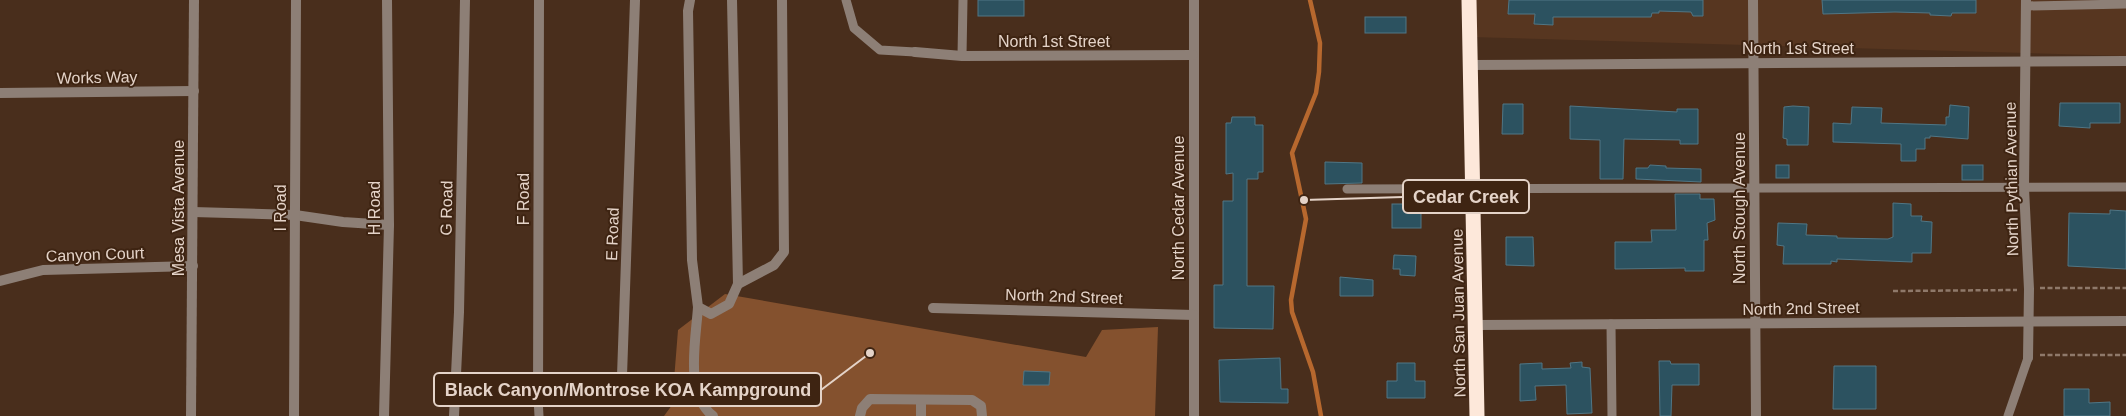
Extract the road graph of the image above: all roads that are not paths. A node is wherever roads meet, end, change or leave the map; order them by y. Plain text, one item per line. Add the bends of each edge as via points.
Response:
1 (194, 0) edge
2 (296, 0) edge
3 (387, 0) edge
4 (465, 0) edge
5 (538, 0) edge
6 (635, 0) edge
7 (690, 0) edge
8 (732, 0) edge
9 (782, 0) edge
10 (846, 0) edge
11 (963, 0) edge
12 (1194, 0) edge
13 (1469, 0) edge
14 (1753, 0) edge
15 (2026, 3) edge
16 (2126, 4) edge
17 (915, 52) joint
18 (1193, 55) junction
19 (962, 56) junction
20 (2025, 61) junction
21 (2126, 61) edge
22 (1754, 63) junction
23 (1470, 64) junction
24 (194, 91) junction
25 (0, 93) edge
26 (2126, 187) edge
27 (1754, 188) junction
28 (2024, 188) junction
29 (1347, 189) dead end
30 (1473, 189) junction
31 (193, 212) junction
32 (295, 215) junction
33 (389, 225) junction
34 (193, 266) junction
35 (0, 281) edge
36 (738, 284) junction
37 (698, 307) junction
38 (933, 308) dead end
39 (1194, 315) junction
40 (2028, 321) junction
41 (2126, 321) edge
42 (1754, 323) junction
43 (1611, 324) junction
44 (1477, 325) junction
45 (2033, 356) joint
46 (538, 398) junction
47 (921, 401) junction
48 (191, 416) edge
49 (294, 416) edge
50 (384, 416) edge
51 (454, 416) edge
52 (539, 416) edge
53 (713, 416) edge
54 (860, 416) edge
55 (921, 416) edge
56 (982, 416) edge
57 (1194, 416) edge
58 (1477, 416) edge
59 (1612, 416) edge
60 (1756, 416) edge
61 (2008, 416) edge

1 - 24 street, Mesa Vista Avenue
2 - 32 street, I Road
3 - 33 street, H Road
4 - 51 street, G Road
5 - 46 street, F Road
6 - 46 street, E Road via 622,376 612,390 568,400
7 - 37 street via 692,260
8 - 36 street
9 - 36 street via 784,252 774,265
10 - 17 lane via 854,28 880,50
11 - 19 lane
12 - 18 street, North Cedar Avenue
13 - 23 highway, North San Juan Avenue
14 - 22 street, North Stough Avenue
15 - 16 lane
15 - 20 street, North Pythian Avenue
17 - 19 street, North 1st Street
18 - 19 street, North 1st Street
18 - 39 street, North Cedar Avenue
20 - 21 street, North 1st Street
20 - 22 street, North 1st Street
20 - 28 street, North Pythian Avenue
22 - 23 street, North 1st Street
22 - 27 street, North Stough Avenue
23 - 30 highway, North San Juan Avenue
24 - 25 street, Works Way
24 - 31 street, Mesa Vista Avenue
26 - 28 lane
27 - 28 lane
27 - 30 lane
27 - 42 street, North Stough Avenue
28 - 40 street, North Pythian Avenue
29 - 30 lane
30 - 44 highway, North San Juan Avenue
31 - 32 street
31 - 34 street, Mesa Vista Avenue
32 - 33 street
32 - 49 street, I Road
33 - 50 street, H Road
34 - 35 street, Canyon Court via 43,270
34 - 48 street, Mesa Vista Avenue
36 - 37 street via 729,304 711,314
37 - 53 street via 694,376 702,407
38 - 39 street, North 2nd Street
39 - 57 street, North Cedar Avenue
40 - 41 street, North 2nd Street
40 - 42 street, North 2nd Street
40 - 45 street, North Pythian Avenue
42 - 43 street, North 2nd Street
42 - 60 street, North Stough Avenue
43 - 44 street, North 2nd Street
43 - 59 lane
44 - 58 highway, North San Juan Avenue
45 - 61 lane
46 - 52 lane
47 - 54 street via 870,399
47 - 55 street
47 - 56 street via 972,400 981,406

